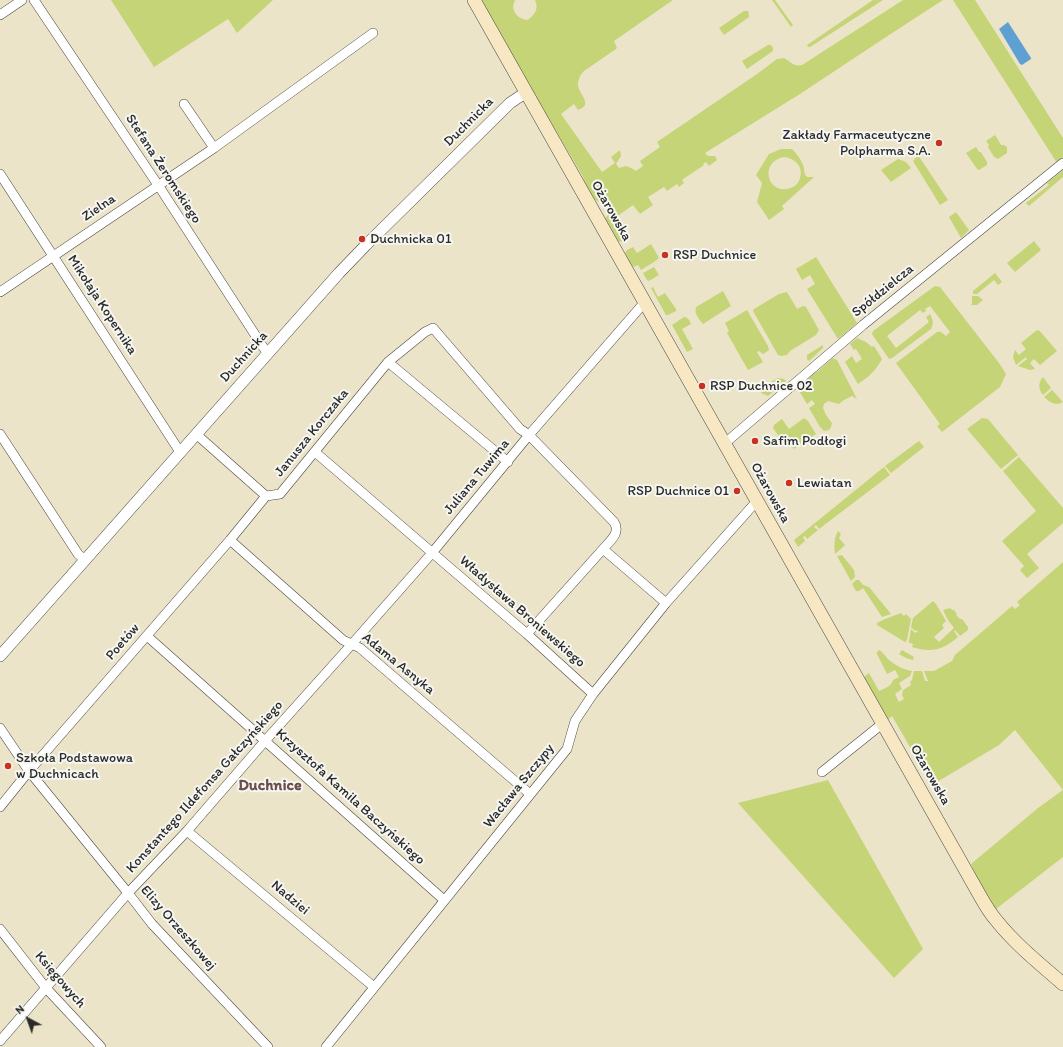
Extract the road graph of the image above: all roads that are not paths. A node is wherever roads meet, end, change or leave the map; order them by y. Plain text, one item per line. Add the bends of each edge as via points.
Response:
1 (22, 0) edge
2 (34, 0) edge
3 (474, 0) edge
4 (0, 15) edge
5 (373, 34) dead end
6 (525, 93) junction
7 (184, 104) dead end
8 (214, 148) junction
9 (1063, 163) edge
10 (0, 174) edge
11 (158, 186) junction
12 (53, 256) junction
13 (0, 292) edge
14 (644, 302) junction
15 (268, 353) junction
16 (388, 362) junction
17 (0, 434) edge
18 (196, 434) junction
19 (529, 435) junction
20 (724, 444) junction
21 (180, 452) junction
22 (315, 452) junction
23 (508, 462) junction
24 (266, 496) junction
25 (756, 502) junction
26 (230, 540) junction
27 (603, 549) junction
28 (432, 552) junction
29 (85, 560) junction
30 (666, 604) junction
31 (528, 634) junction
32 (147, 636) junction
33 (352, 644) junction
34 (0, 656) edge
35 (593, 694) junction
36 (882, 724) junction
37 (0, 728) edge
38 (265, 740) junction
39 (29, 771) junction
40 (822, 772) dead end
41 (530, 794) junction
42 (0, 807) edge
43 (187, 831) junction
44 (128, 893) junction
45 (444, 900) junction
46 (0, 929) edge
47 (1063, 984) edge
48 (374, 987) junction
49 (46, 988) junction
50 (0, 1041) edge
51 (101, 1047) edge
52 (268, 1047) edge
53 (326, 1047) edge

1 - 4 street
2 - 11 street, Stefana Żeromskiego
3 - 6 main road, Ożarowska
5 - 8 street, Zielna
6 - 14 main road, Ożarowska
6 - 15 street, Duchnicka via 510,103 366,245
7 - 8 street
8 - 11 street, Zielna
9 - 20 street, Spółdzielcza via 863,325
10 - 12 street, Mikołaja Kopernika
11 - 12 street, Zielna
11 - 15 street, Stefana Żeromskiego
12 - 13 street, Zielna
12 - 21 street, Mikołaja Kopernika
14 - 19 street, Juliana Tuwima
14 - 20 main road, Ożarowska
15 - 18 street, Duchnicka
16 - 19 street, Janusza Korczaka via 433,328 520,429
16 - 22 street, Janusza Korczaka
16 - 23 street
17 - 29 street via 78,554
18 - 21 street, Duchnicka
18 - 24 street
19 - 23 street, Juliana Tuwima
19 - 27 street via 616,525 614,537
20 - 25 main road, Ożarowska
21 - 29 street, Duchnicka
22 - 24 street, Janusza Korczaka via 280,494
22 - 28 street
23 - 28 street, Juliana Tuwima
24 - 26 street, Poetów
25 - 30 street, Wacława Szczypy
25 - 36 main road, Ożarowska
26 - 32 street, Poetów
26 - 33 street, Adama Asnyka via 343,640
27 - 30 street
27 - 31 street
28 - 31 street, Władysława Broniewskiego
28 - 33 street, Konstantego Ildefonsa Gałczyńskiego
29 - 34 street, Duchnicka
30 - 35 street, Wacława Szczypy
31 - 35 street, Władysława Broniewskiego
32 - 38 street, Krzysztofa Kamila Baczyńskiego
32 - 39 street, Poetów
33 - 38 street, Konstantego Ildefonsa Gałczyńskiego
33 - 41 street, Adama Asnyka via 363,650
35 - 41 street, Wacława Szczypy via 575,721 567,749
36 - 40 street
36 - 47 main road, Ożarowska via 995,919 1016,942
37 - 39 street, Elizy Orzeszkowej
38 - 43 street, Konstantego Ildefonsa Gałczyńskiego
38 - 45 street, Krzysztofa Kamila Baczyńskiego
39 - 42 street, Poetów
39 - 44 street, Elizy Orzeszkowej
41 - 45 street, Wacława Szczypy
43 - 44 street, Konstantego Ildefonsa Gałczyńskiego
43 - 48 street, Nadziei
44 - 49 street, Konstantego Ildefonsa Gałczyńskiego
44 - 52 street, Elizy Orzeszkowej via 152,924
45 - 48 street, Wacława Szczypy
46 - 49 street, Księgowych
48 - 53 street, Wacława Szczypy
49 - 50 street, Konstantego Ildefonsa Gałczyńskiego
49 - 51 street, Księgowych

